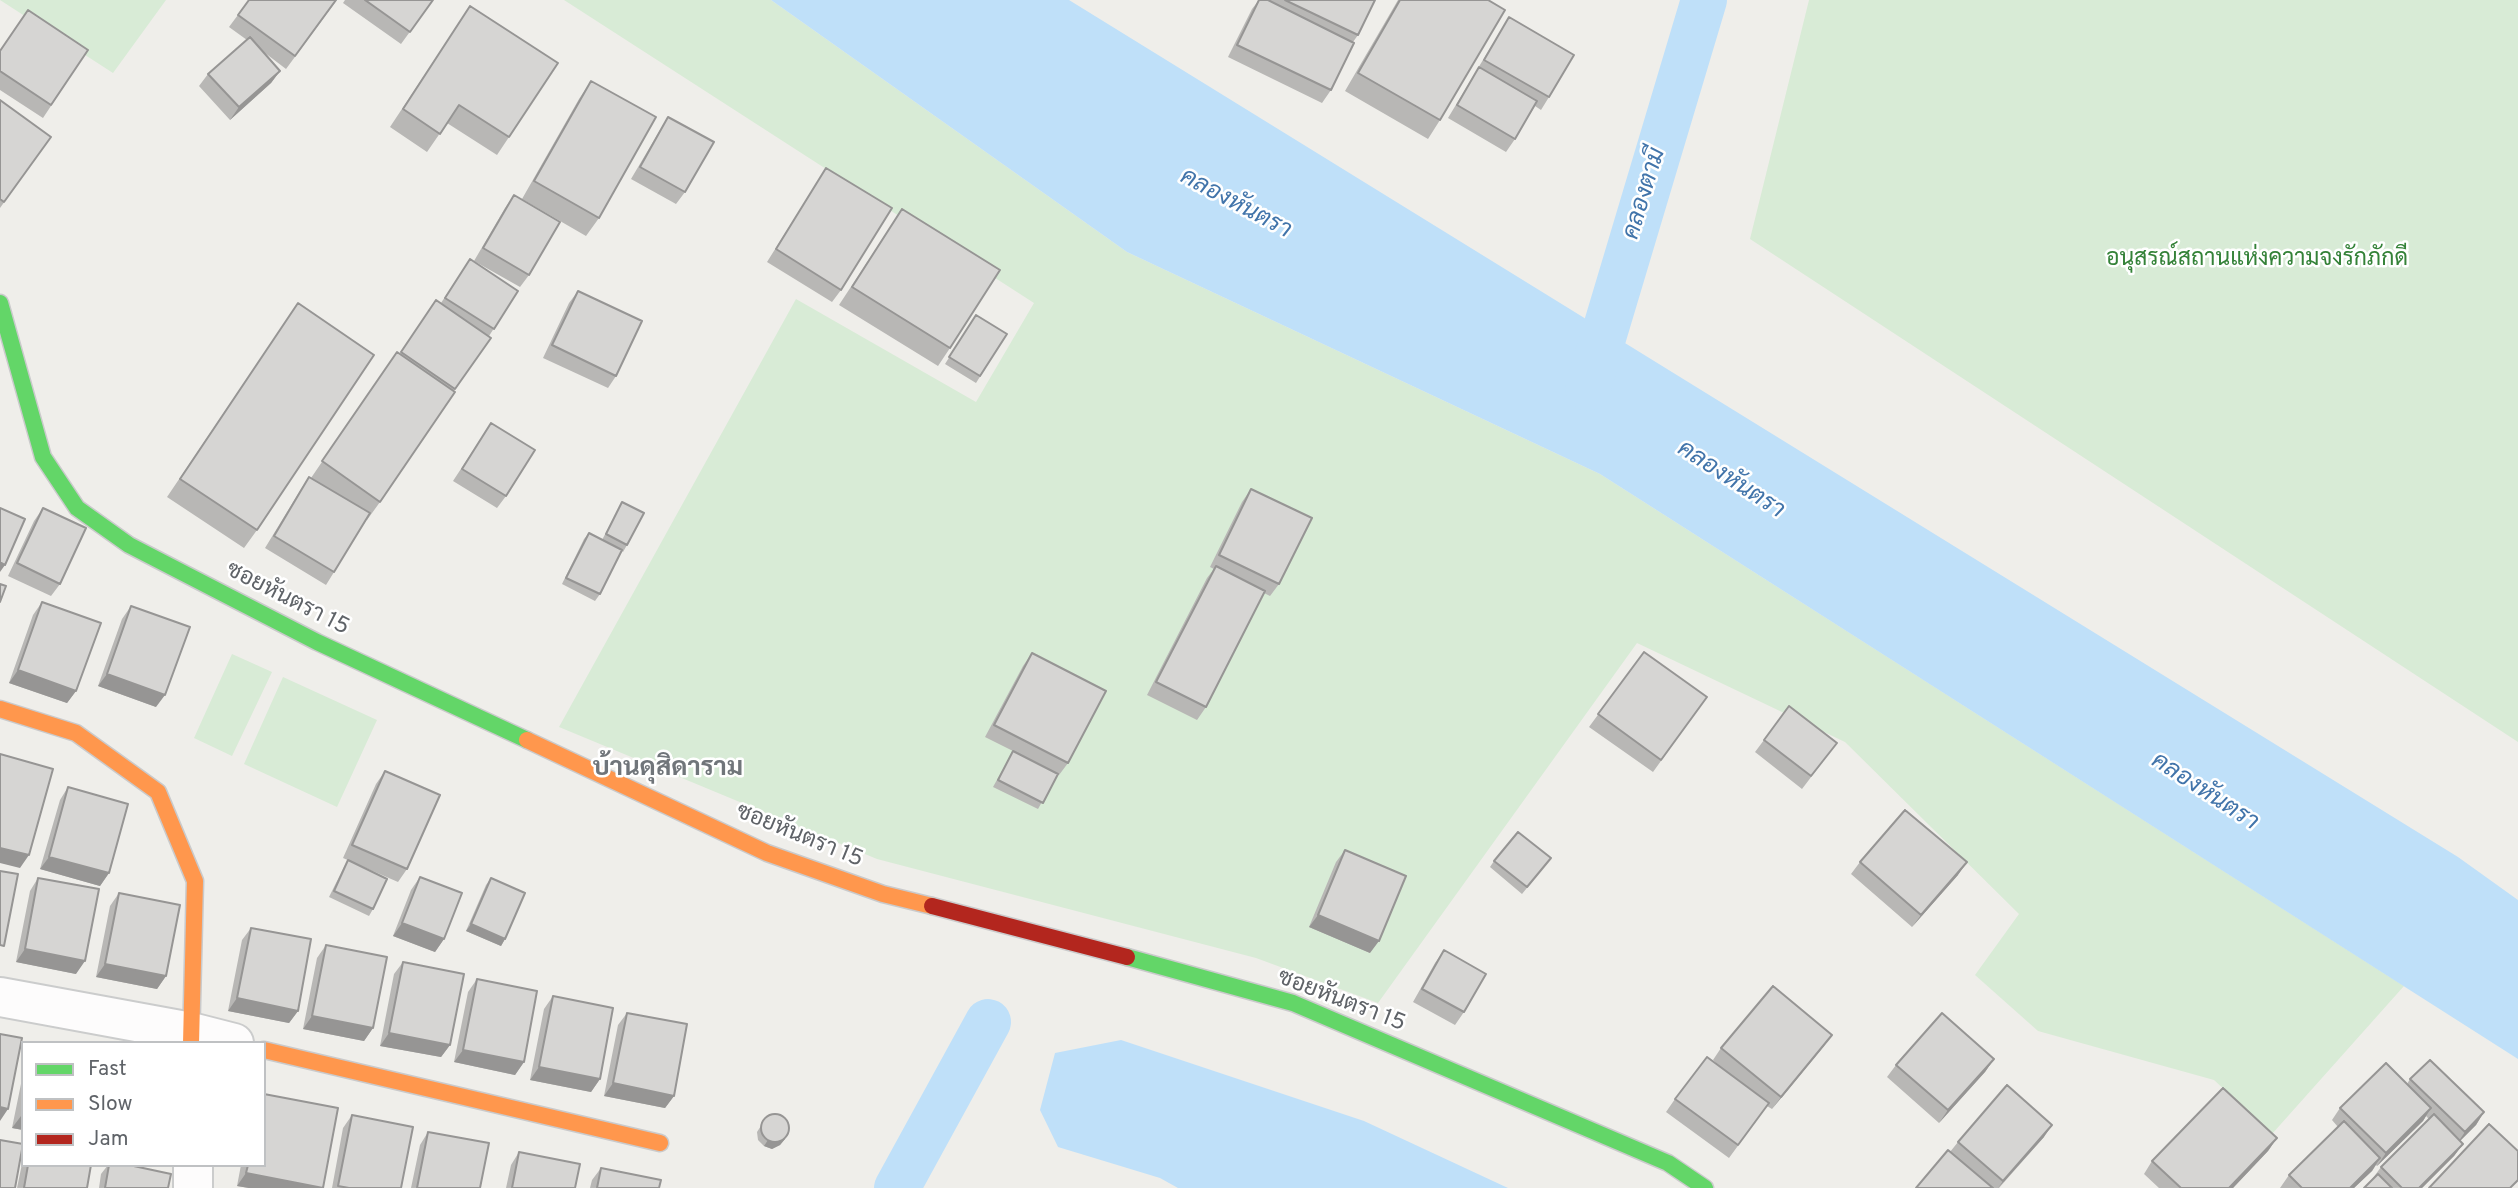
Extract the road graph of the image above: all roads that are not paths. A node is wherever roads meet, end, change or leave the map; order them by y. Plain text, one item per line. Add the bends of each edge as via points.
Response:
1 (0, 303) edge
2 (0, 709) edge
3 (0, 997) edge
4 (191, 1038) edge
5 (217, 1041) edge
6 (266, 1050) edge
7 (660, 1143) dead end
8 (193, 1167) edge
9 (193, 1188) edge
10 (1705, 1188) edge

1 - 10 street, ซอยหันตรา 15 via 43,457 77,508 129,545 317,642 767,853 883,894 1293,1003 1668,1163
2 - 4 street via 76,733 158,792 195,881
3 - 4 street
4 - 5 street
6 - 7 street
8 - 9 street

